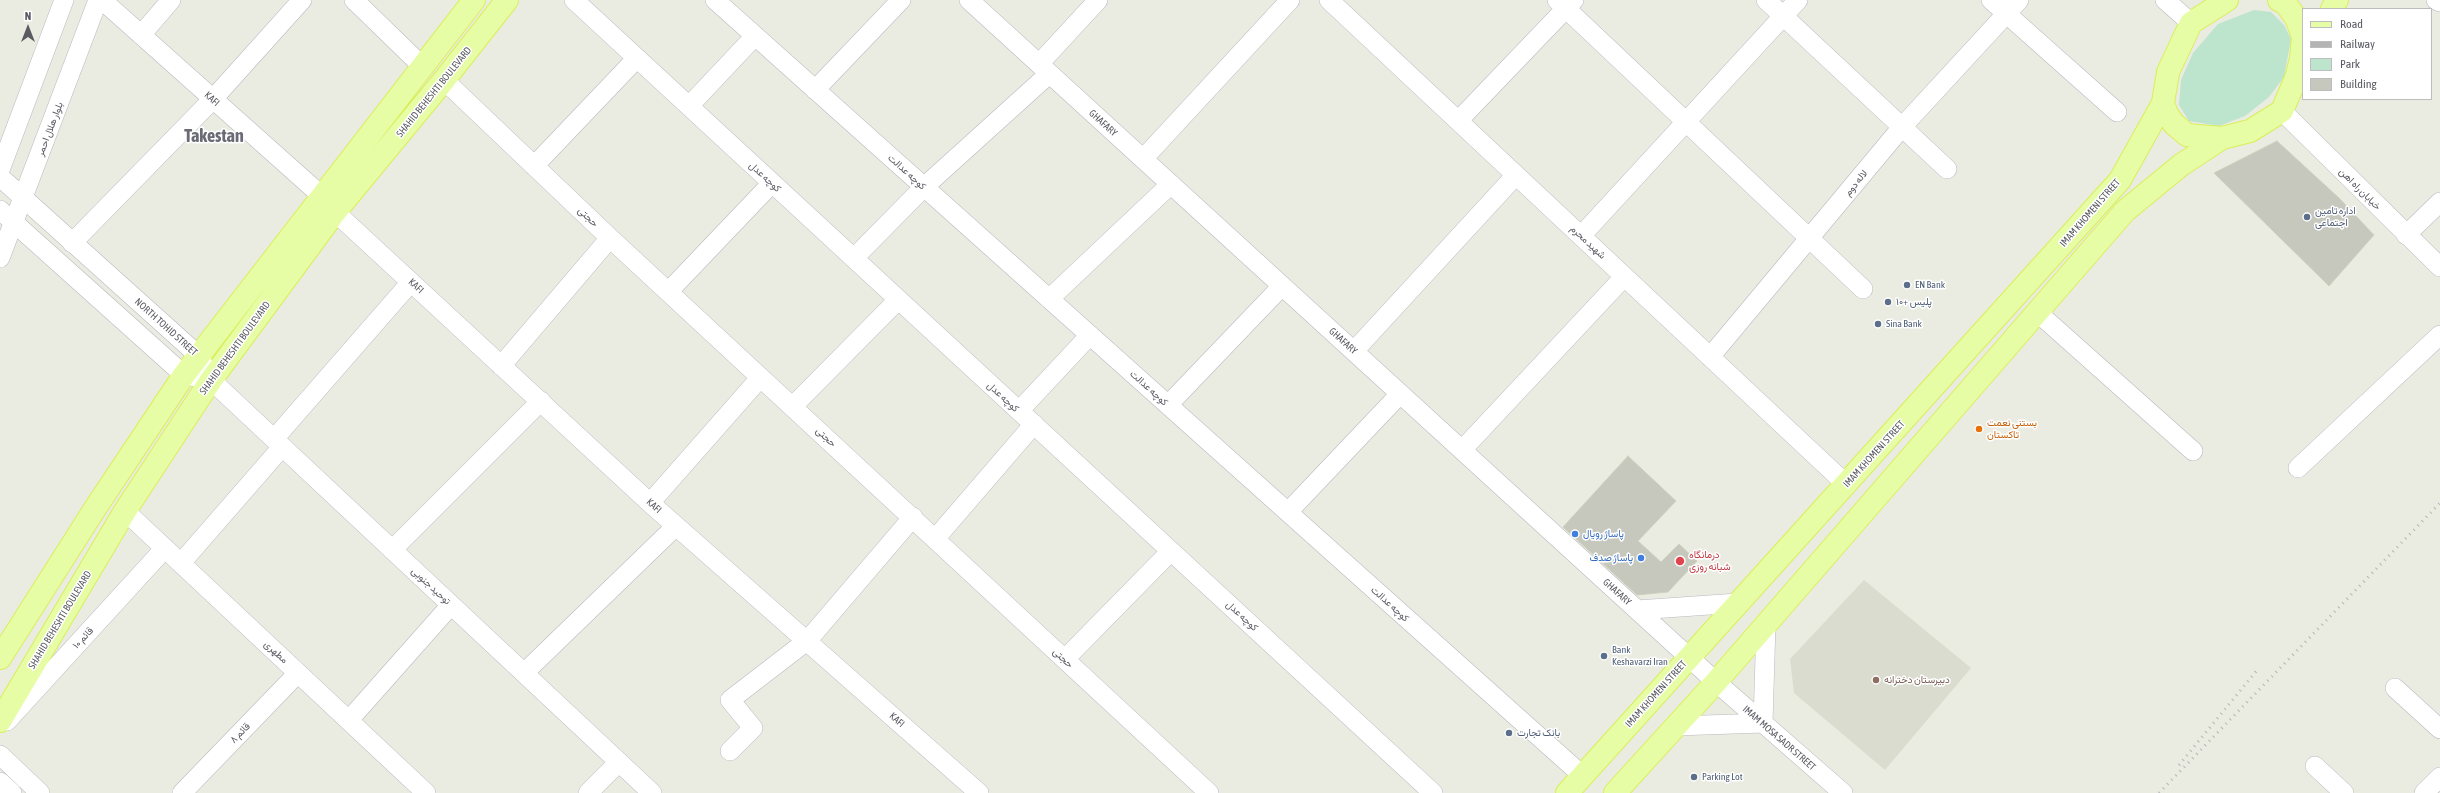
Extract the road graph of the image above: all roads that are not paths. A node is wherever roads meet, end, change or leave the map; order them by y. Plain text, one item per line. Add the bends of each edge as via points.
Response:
1 (64, 0) edge
2 (98, 0) edge
3 (102, 0) edge
4 (171, 0) edge
5 (302, 0) edge
6 (354, 0) edge
7 (474, 0) edge
8 (507, 0) edge
9 (574, 0) edge
10 (715, 0) edge
11 (902, 0) edge
12 (969, 0) edge
13 (1098, 0) edge
14 (1290, 0) edge
15 (1328, 0) edge
16 (1766, 0) edge
17 (1798, 0) edge
18 (1991, 0) edge
19 (2020, 0) edge
20 (2165, 0) edge
21 (2227, 0) edge
22 (2279, 0) edge
23 (2436, 0) edge
24 (2440, 2) edge
25 (1566, 3) edge
26 (2008, 15) junction
27 (1783, 16) junction
28 (2190, 23) junction
29 (2302, 33) edge
30 (141, 34) junction
31 (755, 36) junction
32 (2302, 57) edge
33 (637, 58) junction
34 (422, 66) junction
35 (1044, 69) junction
36 (444, 80) junction
37 (815, 90) junction
38 (213, 99) junction
39 (2163, 103) junction
40 (689, 106) junction
41 (2282, 111) junction
42 (2117, 112) dead end
43 (1458, 121) junction
44 (1686, 121) junction
45 (1902, 127) junction
46 (2222, 138) junction
47 (1143, 159) junction
48 (534, 166) junction
49 (1947, 169) dead end
50 (0, 170) edge
51 (1516, 175) junction
52 (0, 177) edge
53 (772, 183) junction
54 (1171, 184) junction
55 (924, 187) junction
56 (24, 199) junction
57 (2440, 202) edge
58 (329, 205) junction
59 (7, 216) edge
60 (2406, 235) junction
61 (1581, 236) junction
62 (610, 238) junction
63 (1810, 240) junction
64 (72, 243) junction
65 (0, 258) edge
66 (854, 258) junction
67 (2440, 267) edge
68 (1624, 277) junction
69 (411, 282) junction
70 (1282, 286) junction
71 (1863, 289) dead end
72 (669, 291) junction
73 (1049, 299) junction
74 (898, 300) junction
75 (2037, 312) junction
76 (1090, 335) junction
77 (2440, 335) edge
78 (1354, 351) junction
79 (199, 356) junction
80 (1710, 357) junction
81 (501, 366) junction
82 (184, 375) junction
83 (760, 378) junction
84 (211, 380) junction
85 (1400, 394) junction
86 (541, 401) junction
87 (1168, 405) junction
88 (793, 406) junction
89 (1019, 411) junction
90 (1034, 424) junction
91 (278, 443) junction
92 (1462, 450) junction
93 (2193, 451) dead end
94 (2298, 468) dead end
95 (1847, 485) junction
96 (650, 503) junction
97 (125, 511) junction
98 (1288, 512) junction
99 (913, 517) junction
100 (676, 526) junction
101 (936, 539) junction
102 (165, 548) junction
103 (392, 550) junction
104 (1171, 551) junction
105 (181, 564) junction
106 (1738, 603) junction
107 (451, 605) junction
108 (1638, 610) junction
109 (1766, 624) junction
110 (808, 640) junction
111 (1689, 657) junction
112 (0, 658) edge
113 (1065, 659) junction
114 (298, 673) junction
115 (524, 673) junction
116 (1716, 682) junction
117 (2396, 688) dead end
118 (349, 720) junction
119 (0, 721) edge
120 (1763, 723) junction
121 (1676, 726) junction
122 (0, 728) edge
123 (2440, 729) edge
124 (730, 751) dead end
125 (0, 755) edge
126 (619, 762) junction
127 (2315, 766) dead end
128 (1583, 776) junction
129 (2440, 777) edge
130 (0, 782) edge
131 (12, 793) edge
132 (40, 793) edge
133 (182, 793) edge
134 (426, 793) edge
135 (588, 793) edge
136 (652, 793) edge
137 (979, 793) edge
138 (1209, 793) edge
139 (1433, 793) edge
140 (1567, 793) edge
141 (1615, 793) edge
142 (1843, 793) edge
143 (2344, 793) edge
144 (2424, 793) edge

1 - 50 street
2 - 56 street, بلوار هلال احمر
3 - 30 street, KAFI
4 - 30 street
5 - 38 street
6 - 34 street
7 - 34 main road, SHAHID BEHESHTI BOULEVARD
8 - 36 main road, SHAHID BEHESHTI BOULEVARD
9 - 33 street, کوچه عدل
10 - 31 street, کوچه عدالت
11 - 37 street
12 - 35 street, GHAFARY
13 - 35 street
14 - 47 street
15 - 43 street, شهید محرم
16 - 27 street
17 - 27 street
18 - 26 street
19 - 26 street, لاله دوم
20 - 28 street
21 - 28 main road
22 - 29 main road via 2286,4 2296,18
23 - 24 street
25 - 43 street
25 - 44 street
26 - 42 street
26 - 45 street, لاله دوم
27 - 44 street
27 - 45 street
28 - 39 main road via 2168,72
30 - 38 street, KAFI
31 - 37 street, کوچه عدالت
31 - 40 street
32 - 41 main road
33 - 40 street, کوچه عدل
33 - 48 street
34 - 58 main road, SHAHID BEHESHTI BOULEVARD
35 - 47 street, GHAFARY
35 - 55 street
36 - 48 street, حجتی
36 - 58 main road, SHAHID BEHESHTI BOULEVARD
37 - 55 street, کوچه عدالت
38 - 58 street, KAFI
38 - 64 street
39 - 46 main road via 2174,124 2187,135
39 - 95 main road, IMAM KHOMENI STREET via 2120,180
40 - 53 street, کوچه عدل
41 - 46 main road via 2250,131
41 - 60 street, خیابان راه اهن
43 - 51 street, شهید محرم
44 - 61 street
44 - 63 street
45 - 49 street
45 - 63 street, لاله دوم
46 - 75 main road via 2181,165 2126,211
47 - 54 street, GHAFARY
48 - 62 street, حجتی
51 - 61 street, شهید محرم
51 - 78 street
52 - 56 street, NORTH TOHID STREET
53 - 66 street, کوچه عدل
53 - 72 street
54 - 70 street, GHAFARY
54 - 73 street
55 - 66 street
55 - 73 street, کوچه عدالت
56 - 59 street, بلوار هلال احمر
56 - 64 street, NORTH TOHID STREET
57 - 60 street
58 - 69 street, KAFI
58 - 79 main road, SHAHID BEHESHTI BOULEVARD
58 - 84 main road, SHAHID BEHESHTI BOULEVARD
59 - 65 street, بلوار هلال احمر
59 - 82 street
60 - 67 street, خیابان راه اهن
61 - 68 street, شهید محرم
62 - 72 street, حجتی
62 - 81 street
63 - 71 street
63 - 80 street, لاله دوم
64 - 79 street, NORTH TOHID STREET
66 - 74 street, کوچه عدل
68 - 80 street, شهید محرم
68 - 92 street
69 - 81 street, KAFI
69 - 91 street
70 - 78 street, GHAFARY
70 - 87 street
72 - 83 street, حجتی
73 - 76 street, کوچه عدالت
74 - 88 street
74 - 89 street, کوچه عدل
75 - 93 street
75 - 109 main road
76 - 87 street, کوچه عدالت
76 - 89 street
77 - 94 street
78 - 85 street, GHAFARY
79 - 82 main road, SHAHID BEHESHTI BOULEVARD
79 - 84 street, NORTH TOHID STREET
80 - 95 street, شهید محرم
81 - 86 street, KAFI
82 - 84 street
82 - 112 main road, SHAHID BEHESHTI BOULEVARD via 96,506
83 - 88 street, حجتی
83 - 96 street
84 - 91 street, توحید جنوبی
84 - 97 main road, SHAHID BEHESHTI BOULEVARD
85 - 92 street, GHAFARY
85 - 98 street
86 - 96 street, KAFI
86 - 103 street
87 - 98 street, کوچه عدالت
88 - 99 street, حجتی
89 - 90 street, کوچه عدل
90 - 101 street
90 - 104 street, کوچه عدل
91 - 103 street, توحید جنوبی
91 - 105 street
92 - 108 street, GHAFARY
95 - 106 main road, IMAM KHOMENI STREET
96 - 100 street, KAFI
97 - 102 street, مطهری
97 - 119 main road, SHAHID BEHESHTI BOULEVARD
98 - 128 street, کوچه عدالت
99 - 101 street, حجتی
99 - 110 street
100 - 110 street, KAFI
100 - 115 street
101 - 113 street, حجتی
102 - 105 street, مطهری
102 - 122 street, قائم ۱۰
103 - 107 street, توحید جنوبی
104 - 113 street
104 - 139 street, کوچه عدل
105 - 114 street, مطهری
106 - 108 street
106 - 111 main road, IMAM KHOMENI STREET
107 - 115 street, توحید جنوبی
107 - 118 street
108 - 111 street, GHAFARY
109 - 116 main road
109 - 120 street
110 - 124 street via 730,700 753,728
110 - 137 street, KAFI
111 - 116 street, GHAFARY
111 - 128 main road, IMAM KHOMENI STREET
113 - 138 street, حجتی
114 - 118 street, مطهری
114 - 133 street, قائم ۸
115 - 126 street, توحید جنوبی
116 - 120 street, IMAM MOSA SADR STREET
116 - 121 main road
117 - 123 street
118 - 134 street, مطهری
120 - 121 street
120 - 142 street, IMAM MOSA SADR STREET
121 - 141 main road
125 - 132 street
126 - 135 street
126 - 136 street, توحید جنوبی
127 - 143 street
128 - 140 main road, IMAM KHOMENI STREET
129 - 144 street
130 - 131 street

